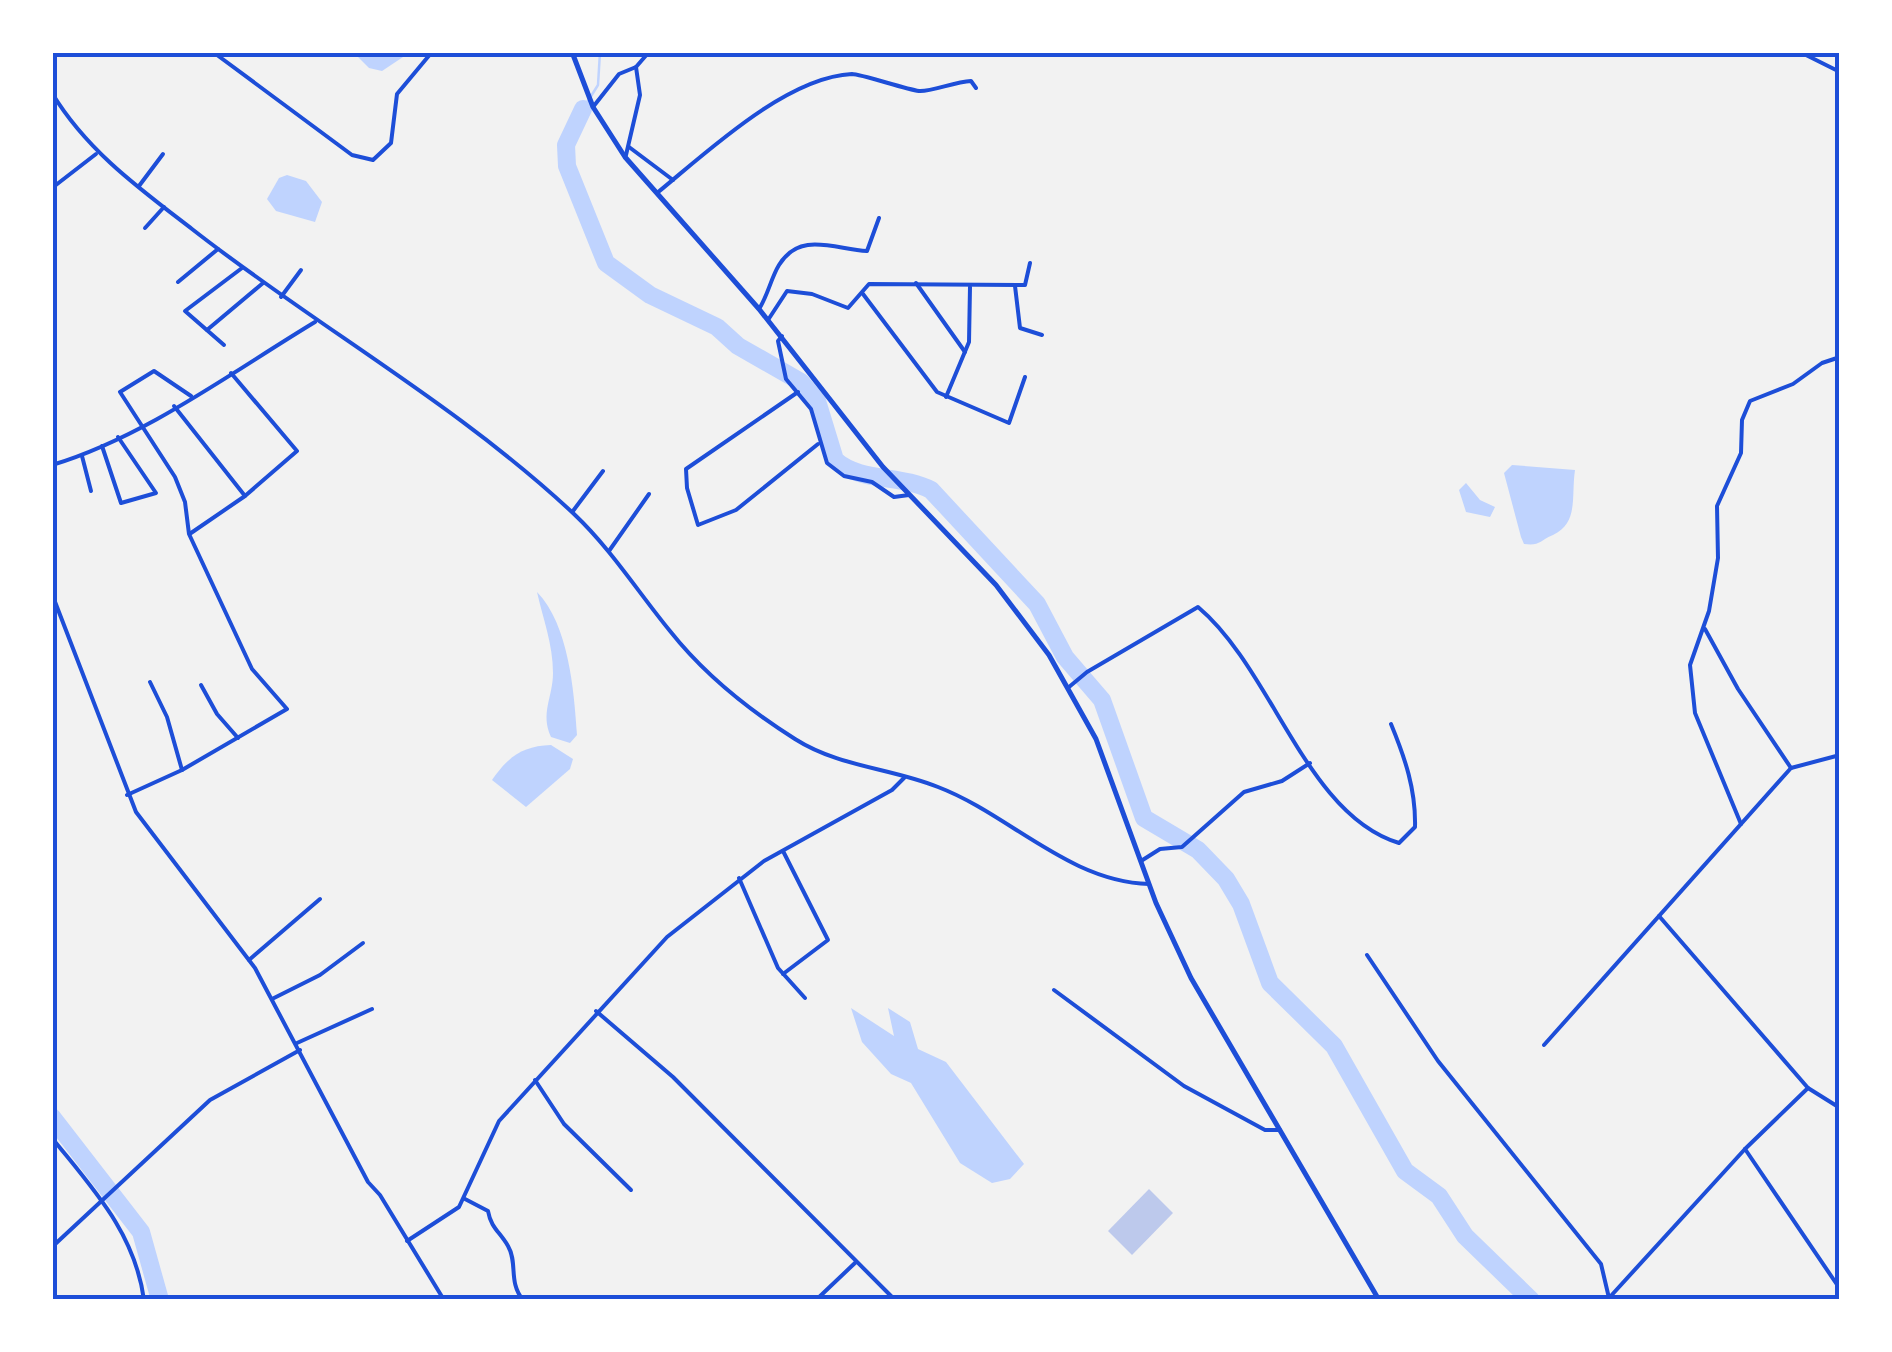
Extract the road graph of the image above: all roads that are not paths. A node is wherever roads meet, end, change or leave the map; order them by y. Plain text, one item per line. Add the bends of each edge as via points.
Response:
1 (212, 52) edge
2 (432, 52) edge
3 (572, 52) edge
4 (649, 52) edge
5 (1800, 52) edge
6 (636, 66) junction
7 (1840, 72) edge
8 (976, 88) dead end
9 (52, 93) edge
10 (593, 106) junction
11 (629, 148) junction
12 (98, 152) junction
13 (163, 154) dead end
14 (625, 156) junction
15 (673, 180) junction
16 (138, 187) junction
17 (52, 188) edge
18 (657, 193) junction
19 (164, 207) junction
20 (879, 218) dead end
21 (145, 228) dead end
22 (218, 249) junction
23 (1030, 263) dead end
24 (242, 268) junction
25 (301, 270) dead end
26 (178, 282) dead end
27 (263, 283) junction
28 (916, 284) junction
29 (970, 284) junction
30 (1015, 286) junction
31 (863, 294) junction
32 (281, 296) junction
33 (759, 309) junction
34 (768, 320) junction
35 (315, 322) junction
36 (207, 330) junction
37 (1042, 335) dead end
38 (782, 336) junction
39 (224, 346) dead end
40 (965, 352) junction
41 (1840, 357) edge
42 (800, 359) junction
43 (785, 366) junction
44 (232, 373) junction
45 (1024, 377) dead end
46 (798, 392) junction
47 (191, 396) junction
48 (946, 397) junction
49 (174, 406) junction
50 (141, 425) junction
51 (118, 437) junction
52 (818, 444) junction
53 (102, 446) junction
54 (82, 456) junction
55 (52, 465) edge
56 (603, 470) dead end
57 (91, 490) dead end
58 (649, 494) dead end
59 (909, 495) junction
60 (245, 496) junction
61 (572, 512) junction
62 (190, 534) junction
63 (609, 551) junction
64 (52, 594) edge
65 (1705, 629) junction
66 (150, 682) dead end
67 (201, 685) dead end
68 (1068, 687) junction
69 (1391, 724) dead end
70 (238, 738) junction
71 (1840, 755) edge
72 (1310, 763) junction
73 (1791, 768) junction
74 (182, 770) junction
75 (904, 778) junction
76 (127, 795) junction
77 (1742, 824) junction
78 (782, 849) junction
79 (1141, 861) junction
80 (739, 878) junction
81 (1148, 884) junction
82 (320, 899) dead end
83 (1659, 916) junction
84 (362, 943) dead end
85 (1367, 956) dead end
86 (249, 960) junction
87 (783, 974) junction
88 (1054, 990) dead end
89 (805, 998) dead end
90 (272, 999) junction
91 (372, 1009) dead end
92 (596, 1011) junction
93 (296, 1043) junction
94 (1544, 1044) dead end
95 (300, 1050) junction
96 (535, 1080) junction
97 (1808, 1088) junction
98 (1840, 1108) edge
99 (1280, 1130) junction
100 (52, 1138) edge
101 (1745, 1148) junction
102 (631, 1190) dead end
103 (466, 1198) junction
104 (102, 1199) junction
105 (406, 1241) junction
106 (52, 1247) edge
107 (856, 1262) junction
108 (1840, 1288) edge
109 (1608, 1299) edge
110 (144, 1300) edge
111 (444, 1300) edge
112 (523, 1300) edge
113 (816, 1300) edge
114 (895, 1300) edge
115 (1379, 1300) edge

1 - 2 street via 352,155 373,160 391,143 397,94
3 - 10 street
4 - 6 street
5 - 7 street
6 - 10 street via 618,74
6 - 11 street via 640,95
8 - 15 street via 949,82 921,92 854,74 797,91 742,122
9 - 12 street
10 - 14 street
11 - 14 street
11 - 15 street
12 - 16 street
12 - 17 street
13 - 16 street
14 - 18 street
15 - 18 street
16 - 19 street
18 - 33 street
19 - 21 street
19 - 22 street
20 - 33 street via 867,251 794,247
22 - 24 street
22 - 26 street
23 - 30 street via 1028,284
24 - 27 street
24 - 36 street via 185,311
25 - 32 street
27 - 32 street
27 - 36 street
28 - 29 street
28 - 31 street via 869,284
28 - 40 street
29 - 30 street
29 - 40 street
30 - 37 street via 1020,328
31 - 34 street via 848,308 787,291
31 - 48 street
32 - 35 street
33 - 34 street
34 - 38 street
35 - 44 street
35 - 61 street via 407,380
36 - 39 street
38 - 42 street
38 - 43 street
40 - 48 street
41 - 65 street via 1756,396 1746,408 1741,453 1717,506 1718,558
42 - 43 street
42 - 59 street
43 - 46 street
44 - 47 street
44 - 60 street via 296,451
45 - 48 street via 1009,423
46 - 52 street via 811,409
46 - 52 street via 686,469 698,526 736,510
47 - 49 street
47 - 50 street via 154,371 120,392
49 - 50 street
49 - 60 street
50 - 51 street
50 - 62 street via 175,477
51 - 53 street
51 - 53 street via 156,494 121,502
52 - 59 street via 844,476 902,499
53 - 54 street
54 - 55 street
54 - 57 street
56 - 61 street
58 - 63 street
59 - 68 street via 996,585
60 - 62 street
61 - 63 street
62 - 70 street via 252,670 287,709
63 - 75 street via 670,632 733,694 825,756
64 - 76 street
65 - 73 street
65 - 77 street via 1690,665 1695,713
66 - 74 street
67 - 70 street
68 - 72 street via 1198,606 1259,679
68 - 79 street via 1102,750
69 - 72 street via 1412,781 1415,827 1406,840 1387,839 1356,818 1329,794
70 - 74 street
71 - 73 street
72 - 79 street via 1282,781 1244,792 1182,847 1160,849
73 - 77 street
74 - 76 street
75 - 78 street
75 - 81 street via 959,796 1048,850 1128,883
76 - 86 street via 156,844
77 - 83 street
78 - 80 street
78 - 87 street via 828,940
79 - 81 street
80 - 87 street
80 - 92 street via 667,936
81 - 99 street via 1191,978
82 - 86 street
83 - 94 street
83 - 97 street
84 - 90 street
85 - 109 street via 1438,1061 1601,1264
86 - 90 street
87 - 89 street
88 - 99 street via 1184,1086 1265,1130
90 - 93 street
91 - 93 street
92 - 96 street
92 - 107 street via 673,1077
93 - 95 street
95 - 104 street via 210,1100
95 - 105 street
96 - 102 street via 564,1124
96 - 103 street via 499,1121
97 - 98 street
97 - 101 street
99 - 115 street
100 - 104 street
101 - 108 street
101 - 109 street
103 - 105 street via 446,1219
103 - 112 street via 488,1211 490,1226 510,1248 513,1288
104 - 106 street
104 - 110 street via 133,1252
105 - 111 street
107 - 113 street
107 - 114 street

